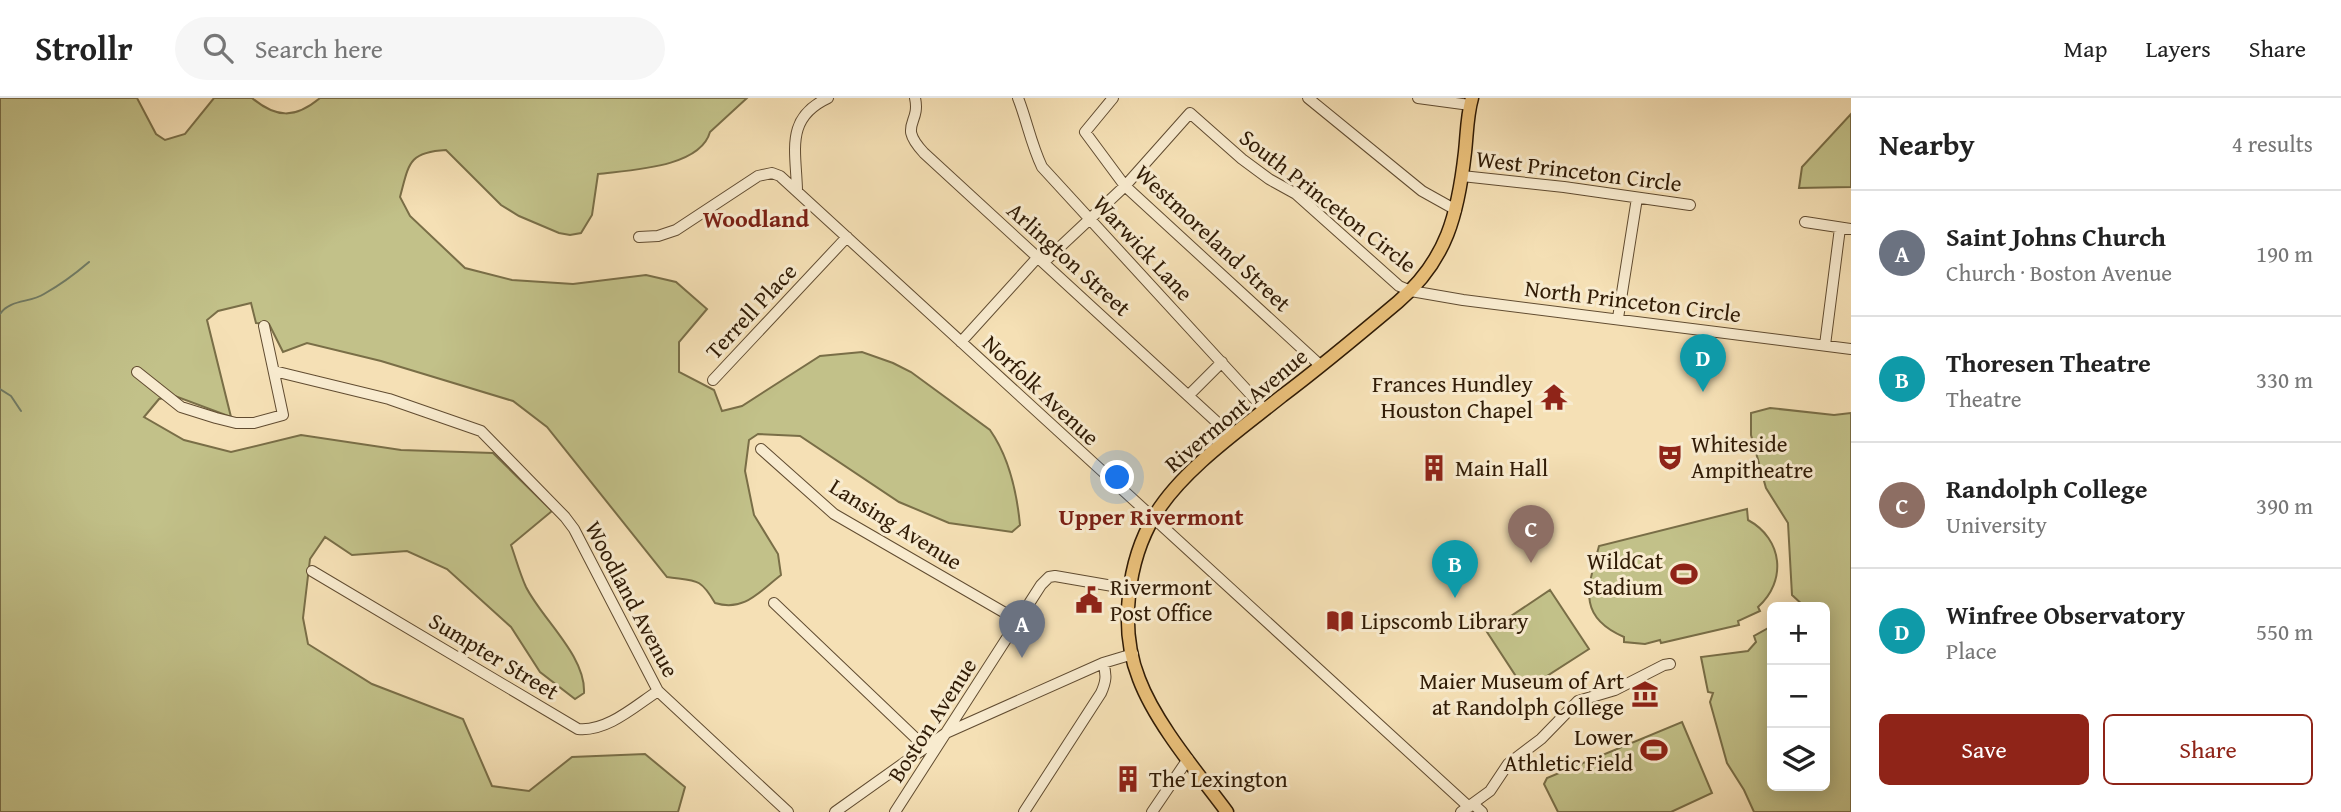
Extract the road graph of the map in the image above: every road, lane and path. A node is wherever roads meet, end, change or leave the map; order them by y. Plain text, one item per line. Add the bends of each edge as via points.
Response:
1 (828, 98) edge
2 (915, 98) edge
3 (1017, 98) edge
4 (1113, 98) edge
5 (1308, 98) edge
6 (1418, 98) edge
7 (1471, 102) edge
8 (1462, 176) junction
9 (1125, 186) junction
10 (797, 190) junction
11 (1637, 198) junction
12 (1690, 205) dead end
13 (1456, 210) junction
14 (1090, 219) junction
15 (1805, 222) dead end
16 (1840, 228) junction
17 (1851, 229) edge
18 (639, 237) dead end
19 (847, 237) junction
20 (1041, 260) junction
21 (1411, 290) junction
22 (1619, 318) junction
23 (264, 326) dead end
24 (961, 342) junction
25 (1825, 345) junction
26 (1851, 349) edge
27 (1222, 362) junction
28 (1321, 366) junction
29 (274, 371) junction
30 (137, 372) dead end
31 (713, 380) dead end
32 (1189, 395) junction
33 (1265, 410) junction
34 (1232, 436) junction
35 (761, 449) dead end
36 (1154, 517) junction
37 (312, 571) dead end
38 (1130, 589) junction
39 (774, 603) dead end
40 (1019, 621) junction
41 (1133, 654) junction
42 (1103, 663) junction
43 (1670, 664) dead end
44 (658, 691) junction
45 (947, 733) junction
46 (926, 748) junction
47 (1188, 759) junction
48 (1468, 807) edge
49 (788, 812) edge
50 (835, 812) edge
51 (895, 812) edge
52 (1024, 812) edge
53 (1152, 812) edge
54 (1227, 812) edge
55 (1482, 812) edge

1 - 10 street via 815,104 799,123
2 - 20 street, Arlington Street via 910,132 914,142
3 - 14 street, Warwick Lane via 1042,167
4 - 9 street, Westmoreland Street via 1085,132
5 - 13 street via 1422,191
6 - 7 street
7 - 8 main road, Rivermont Avenue
8 - 11 street, West Princeton Circle
8 - 13 main road, Rivermont Avenue
9 - 14 street
9 - 21 street, South Princeton Circle via 1189,113 1242,159 1296,194 1399,286
9 - 28 street, Westmoreland Street
10 - 18 street, Norfolk Avenue via 772,173 758,176 676,230
10 - 19 street, Norfolk Avenue
11 - 12 street, West Princeton Circle
11 - 22 street
13 - 21 main road, Rivermont Avenue via 1441,251
14 - 20 street
14 - 27 street, Warwick Lane
15 - 16 street
16 - 17 street
16 - 25 street
19 - 24 street, Norfolk Avenue
19 - 31 street, Terrell Place
20 - 24 street
20 - 32 street, Arlington Street
21 - 22 street, North Princeton Circle
21 - 28 main road, Rivermont Avenue
22 - 25 street, North Princeton Circle
23 - 29 street
24 - 36 street, Norfolk Avenue
25 - 26 street, North Princeton Circle
27 - 32 street
27 - 33 street, Warwick Lane
28 - 33 main road, Rivermont Avenue
29 - 30 street via 283,415 254,423 236,423 181,407
29 - 44 street, Woodland Avenue via 388,399 481,431 574,529
32 - 34 street, Arlington Street
33 - 34 main road, Rivermont Avenue
34 - 36 main road, Rivermont Avenue via 1177,485
35 - 40 street, Lansing Avenue via 834,514
36 - 38 main road, Rivermont Avenue
36 - 48 street, Norfolk Avenue
37 - 44 street, Sumpter Street via 578,729 601,727
38 - 40 street, Boston Avenue via 1049,577
38 - 41 main road, Rivermont Avenue
39 - 46 street
40 - 45 street, Boston Avenue
41 - 42 street
41 - 47 main road, Rivermont Avenue via 1149,700
42 - 45 street
42 - 52 street via 1107,675 1101,693
43 - 48 street via 1615,690 1578,701 1508,764 1490,791
44 - 49 street, Woodland Avenue
45 - 46 street
45 - 51 street, Boston Avenue
46 - 50 street
47 - 53 street
47 - 54 main road, Rivermont Avenue
48 - 55 street, Norfolk Avenue

